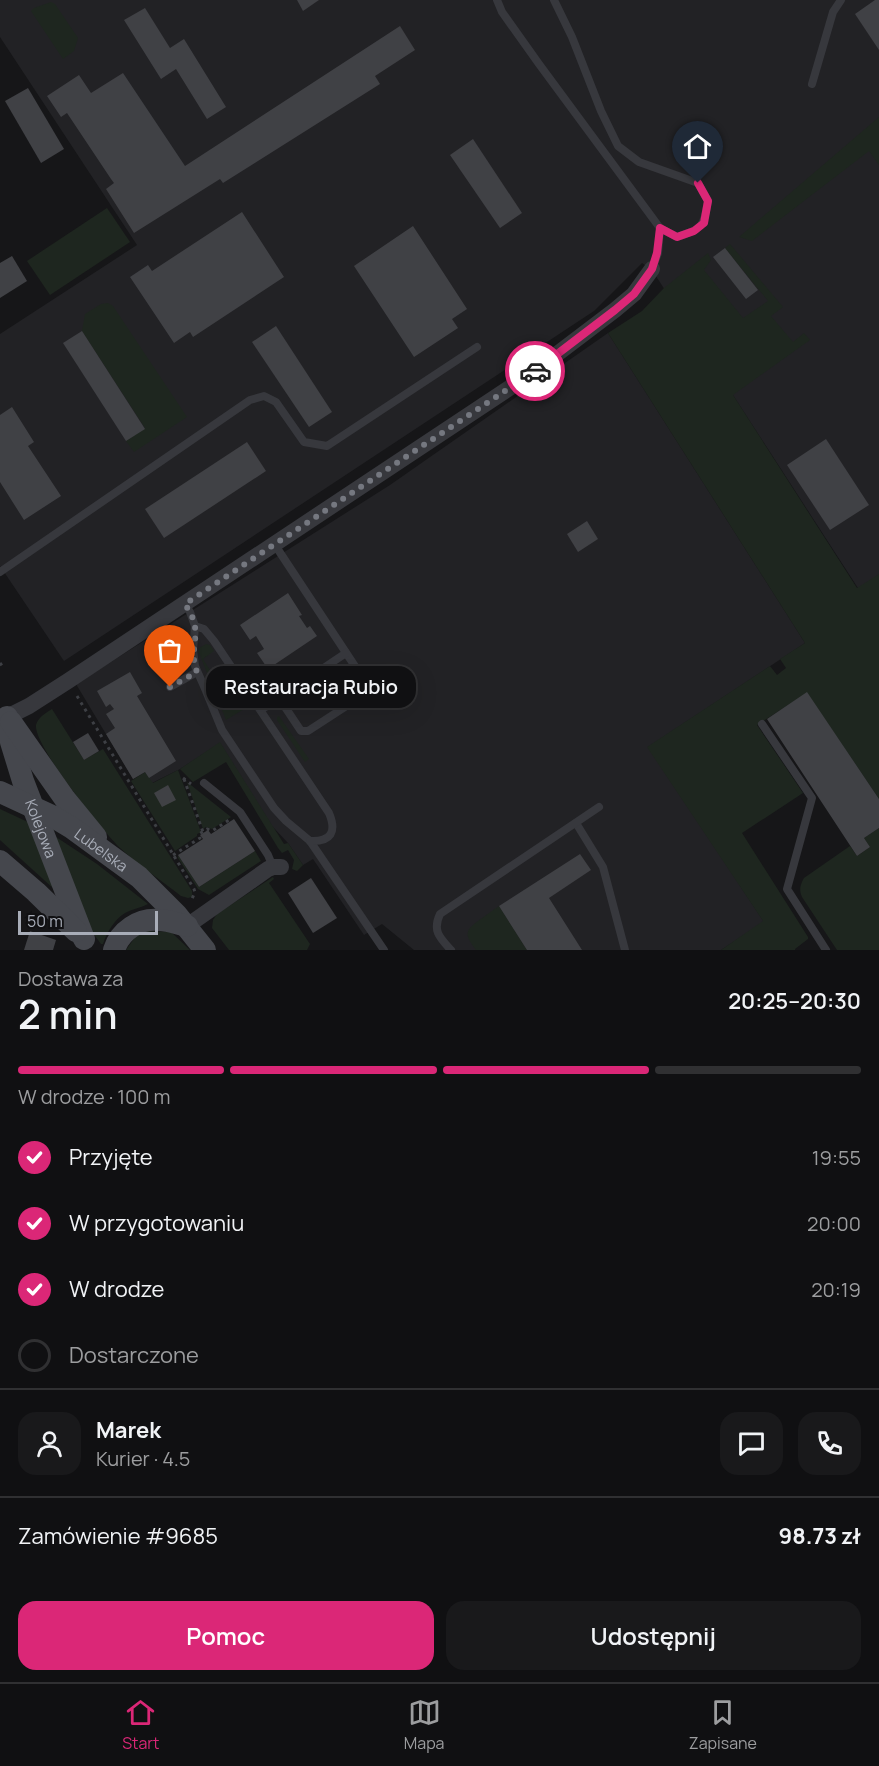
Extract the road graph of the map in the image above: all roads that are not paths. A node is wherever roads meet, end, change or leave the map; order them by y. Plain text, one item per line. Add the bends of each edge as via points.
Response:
1 (497, 0) edge
2 (554, 0) edge
3 (842, 0) edge
4 (812, 84) dead end
5 (660, 228) junction
6 (652, 269) joint
7 (477, 347) dead end
8 (274, 544) junction
9 (0, 572) edge
10 (185, 604) junction
11 (195, 626) junction
12 (346, 654) junction
13 (197, 672) junction
14 (170, 687) dead end
15 (279, 698) junction
16 (261, 710) junction
17 (2, 718) edge
18 (762, 724) dead end
19 (204, 783) dead end
20 (0, 792) edge
21 (33, 807) junction
22 (600, 807) dead end
23 (576, 823) junction
24 (310, 841) junction
25 (0, 861) edge
26 (118, 861) junction
27 (277, 867) joint
28 (187, 915) junction
29 (88, 944) edge
30 (114, 950) edge
31 (205, 950) edge
32 (384, 950) edge
33 (451, 950) edge
34 (625, 950) edge
35 (825, 950) edge

1 - 5 lane via 539,64
2 - 5 lane via 618,146 639,162 698,183 708,201 704,223 694,231 677,237
3 - 4 lane via 833,12
5 - 6 lane
6 - 8 street via 634,294 532,373
7 - 9 lane via 327,446 304,442 276,402 264,396 250,400
8 - 10 street
8 - 12 lane
10 - 11 lane
10 - 17 street via 29,706
11 - 13 lane via 193,650
11 - 16 lane via 204,629 214,641
12 - 15 lane
12 - 15 lane via 368,686 368,692 308,731 301,731
13 - 14 lane
13 - 24 lane via 236,753 274,808
15 - 16 lane
16 - 24 lane via 334,823 329,837 320,842
17 - 21 main road, Kolejowa
17 - 26 main road, Kolejowa
18 - 35 lane via 812,798 787,890
19 - 27 lane via 240,812
20 - 21 main road, Lubelska
21 - 26 main road, Lubelska via 72,828
21 - 29 main road, Kolejowa
22 - 23 lane
23 - 33 lane via 440,914 436,931
23 - 34 lane via 603,867
24 - 32 lane
25 - 29 main road
26 - 28 main road, Lubelska
27 - 28 street via 221,901
28 - 30 main road via 138,923 121,936
28 - 31 main road, Lubelska

